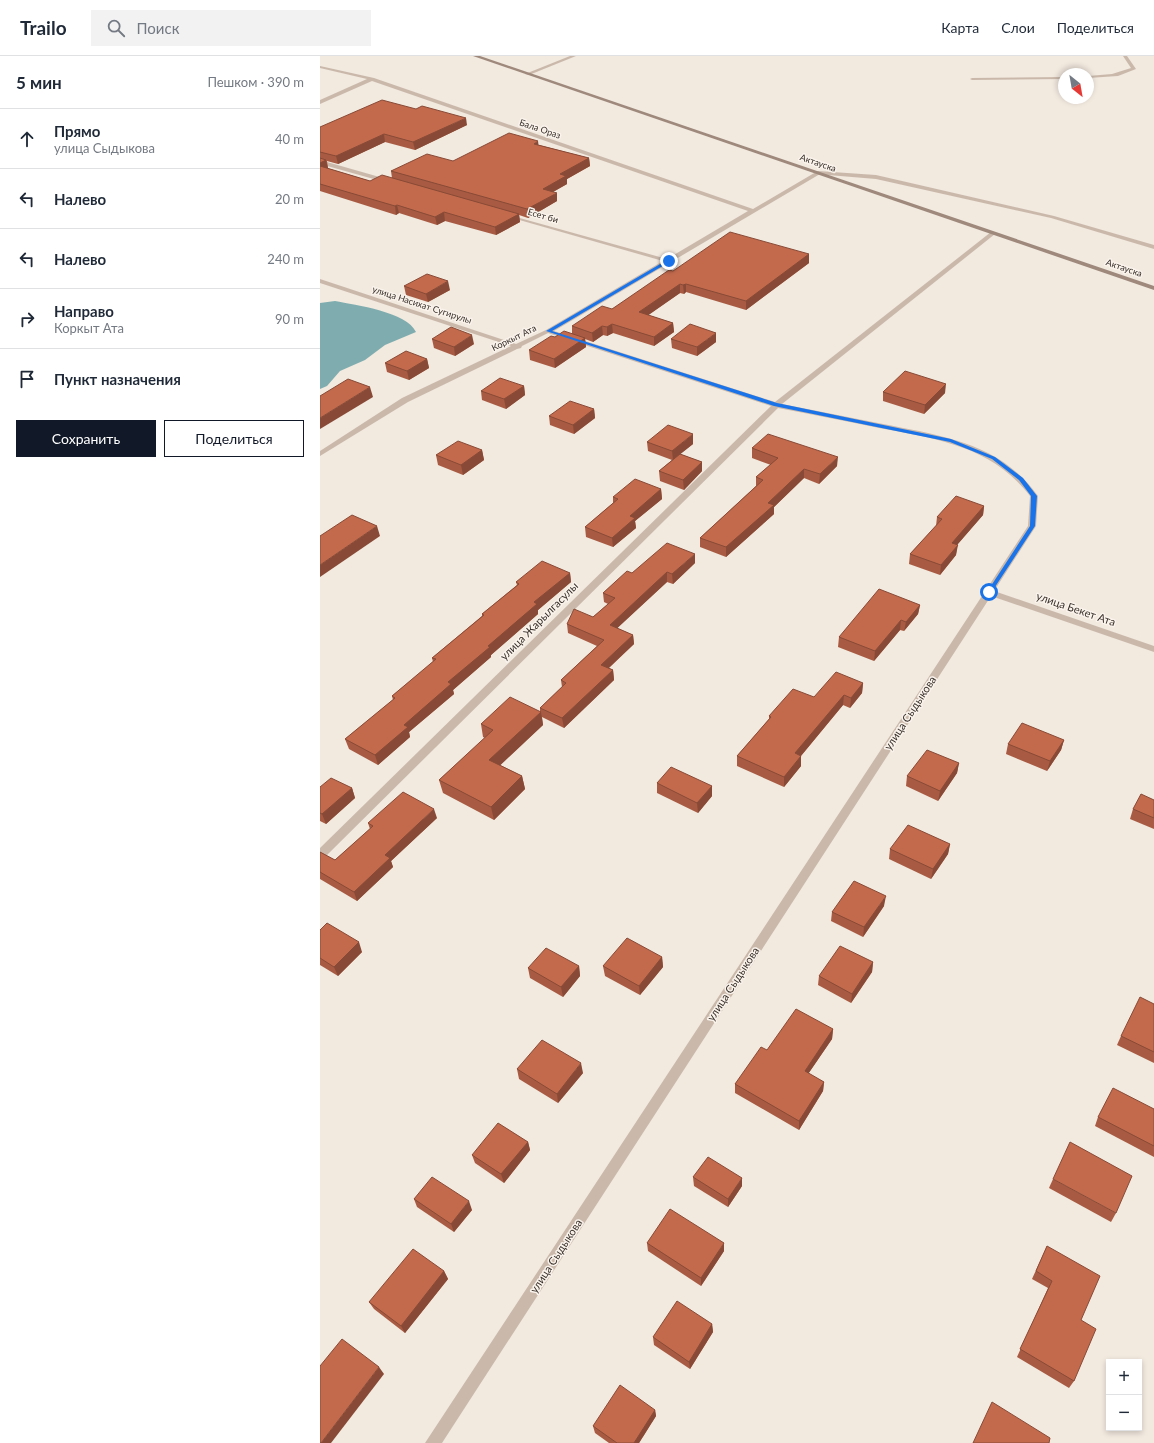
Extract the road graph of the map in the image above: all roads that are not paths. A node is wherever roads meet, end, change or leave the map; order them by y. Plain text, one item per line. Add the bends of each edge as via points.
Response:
1 (476, 56) edge
2 (574, 56) edge
3 (1125, 56) edge
4 (320, 66) edge
5 (527, 74) junction
6 (1094, 77) edge
7 (1058, 78) edge
8 (372, 79) junction
9 (972, 80) dead end
10 (320, 102) edge
11 (320, 162) edge
12 (818, 173) junction
13 (396, 184) edge
14 (753, 211) junction
15 (502, 214) edge
16 (994, 233) junction
17 (1154, 247) edge
18 (669, 261) junction
19 (320, 281) edge
20 (1154, 288) edge
21 (548, 331) junction
22 (519, 347) junction
23 (776, 405) junction
24 (320, 454) edge
25 (989, 592) junction
26 (1154, 649) edge
27 (320, 855) edge
28 (433, 1443) edge

1 - 5 main road, Актауска
2 - 5 street
3 - 6 street via 1134,68 1125,73
4 - 8 street, Бала Ораз
5 - 12 main road, Актауска
7 - 9 street
8 - 10 street
8 - 14 street, Бала Ораз
11 - 13 street
12 - 14 street, Коркыт Ата
12 - 16 main road, Актауска
12 - 17 street via 876,177 1052,216
14 - 18 street, Коркыт Ата
15 - 18 street, Есет би
16 - 20 main road, Актауска
16 - 23 street, улица Жарылгасулы
18 - 21 street, Коркыт Ата
19 - 22 street, улица Насихат Сугирулы
21 - 22 street, Коркыт Ата
21 - 23 street
22 - 24 street, Коркыт Ата via 405,400
23 - 25 street, улица Сыдыкова via 951,440 994,458 1021,479 1034,496 1032,526
23 - 27 street, улица Жарылгасулы
25 - 26 street, улица Бекет Ата
25 - 28 street, улица Сыдыкова

